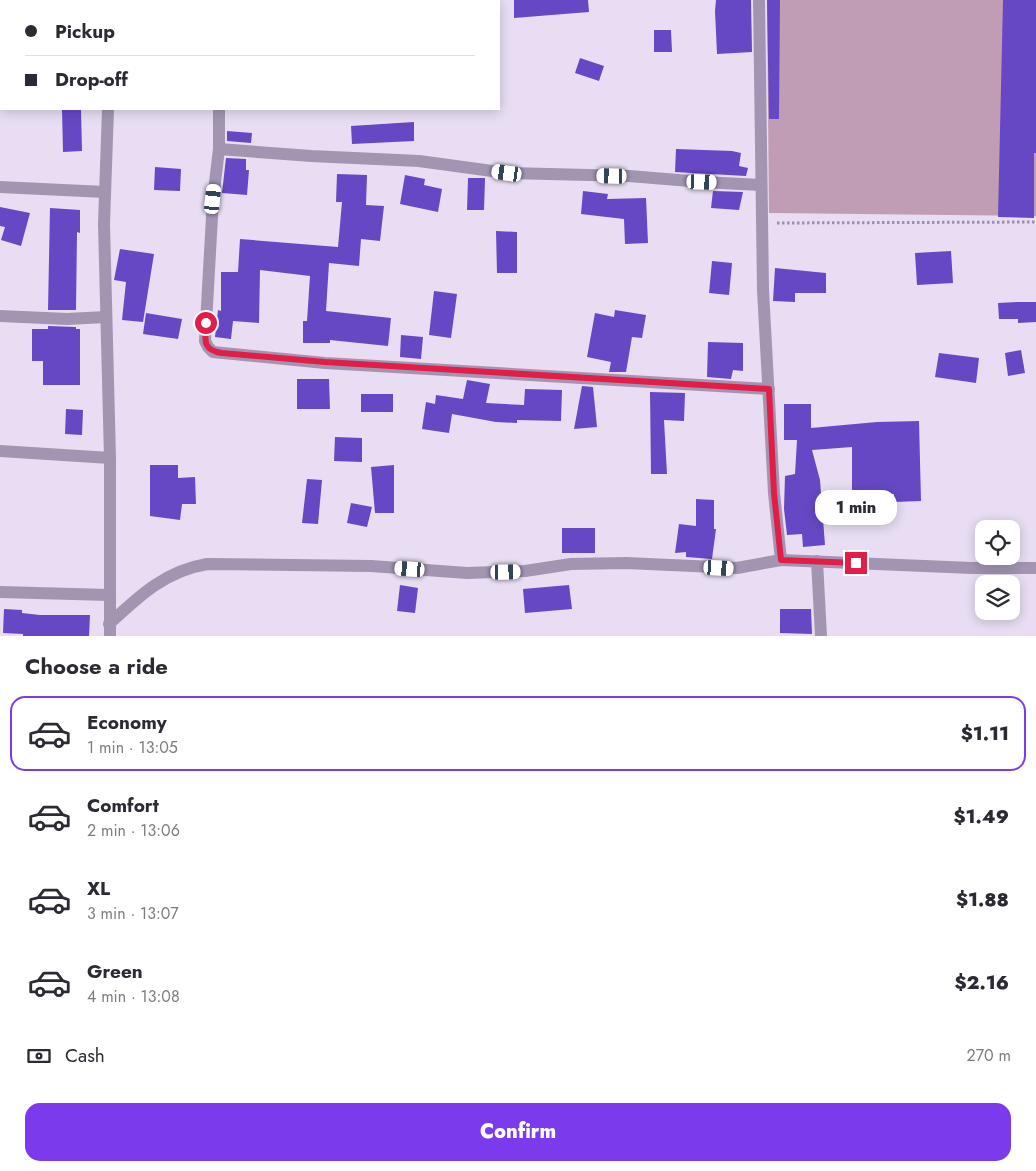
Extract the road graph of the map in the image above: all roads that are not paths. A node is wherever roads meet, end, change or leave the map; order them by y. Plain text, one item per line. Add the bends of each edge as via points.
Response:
1 (759, 0) edge
2 (108, 110) edge
3 (219, 110) edge
4 (219, 149) junction
5 (761, 185) junction
6 (0, 187) edge
7 (105, 192) junction
8 (0, 316) edge
9 (106, 317) junction
10 (769, 389) junction
11 (0, 451) edge
12 (110, 458) junction
13 (781, 560) junction
14 (817, 561) junction
15 (1036, 568) edge
16 (0, 592) edge
17 (109, 595) junction
18 (110, 630) edge
19 (821, 636) edge

1 - 5 street
2 - 7 street
3 - 4 street
4 - 5 street via 419,161 507,173 629,176
4 - 10 street via 205,341 213,352 334,363
5 - 10 street
6 - 7 street
7 - 9 street
8 - 9 street
9 - 12 street
10 - 13 street
11 - 12 street
12 - 17 street
13 - 14 street
13 - 18 street via 737,568 571,564 525,571 467,573 371,566 207,564 167,576 136,598
14 - 15 street
14 - 19 street
16 - 17 street
17 - 18 street

